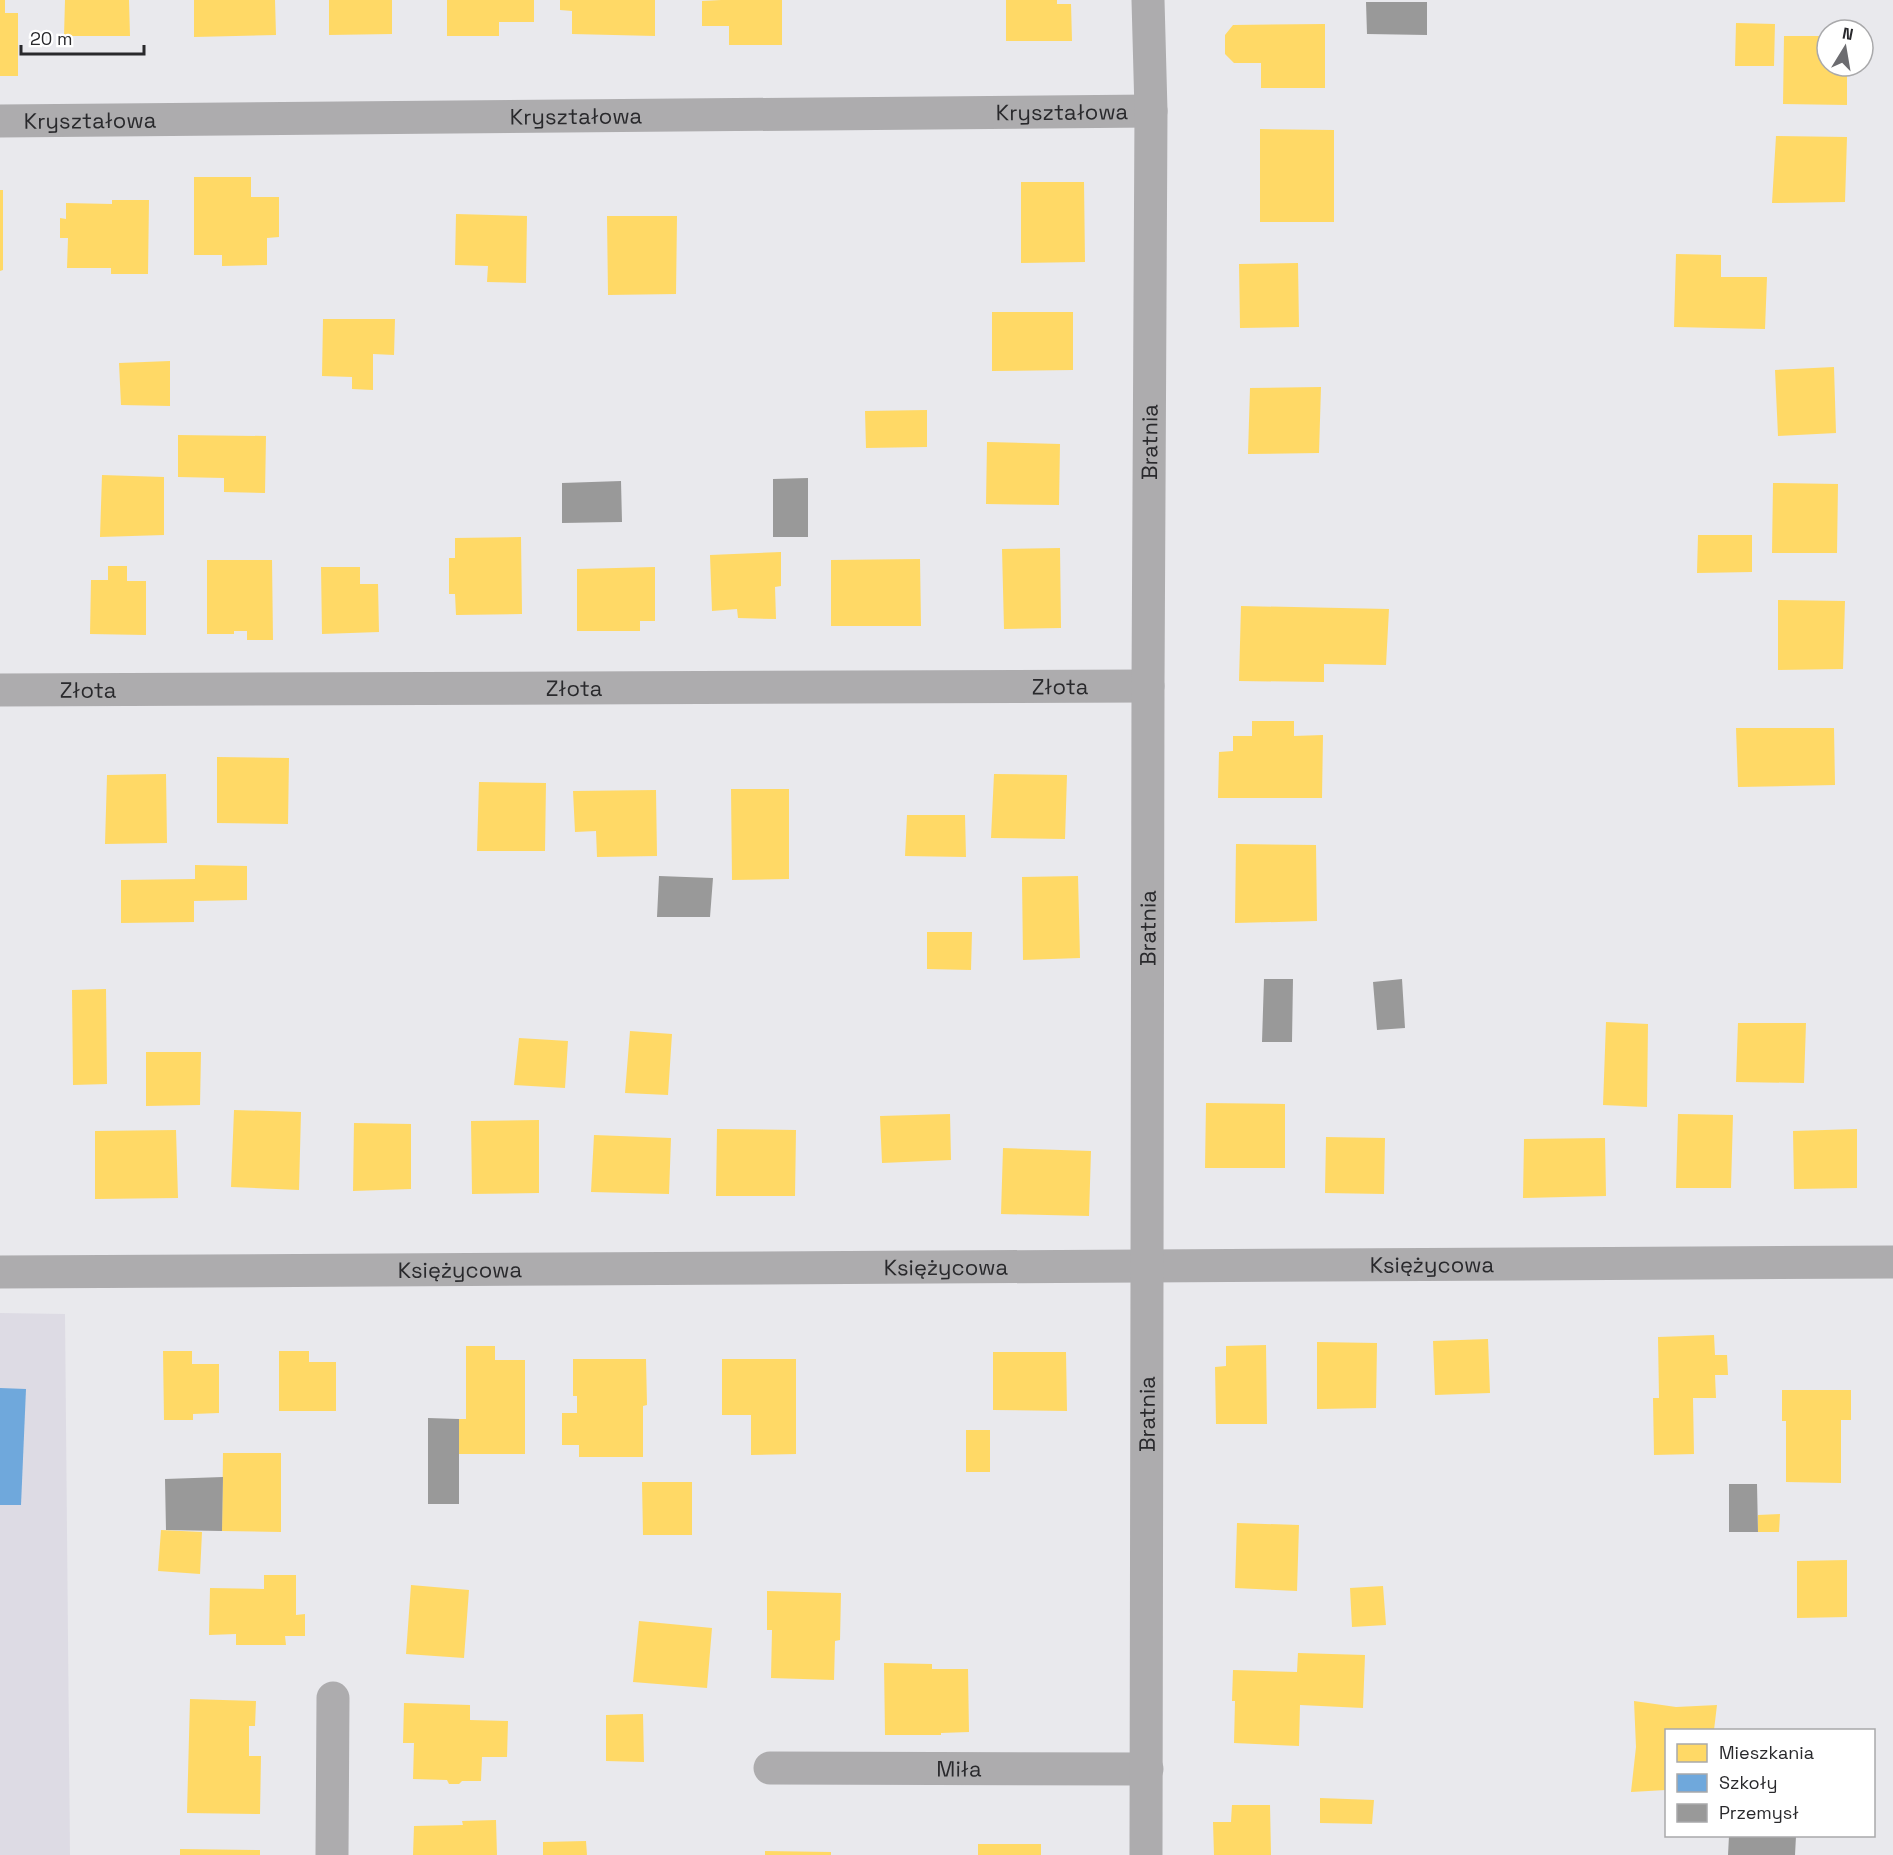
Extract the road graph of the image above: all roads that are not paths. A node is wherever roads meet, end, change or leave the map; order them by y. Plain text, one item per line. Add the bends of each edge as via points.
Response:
1 (1148, 0) edge
2 (1151, 111) junction
3 (0, 121) edge
4 (1148, 686) junction
5 (0, 690) edge
6 (1893, 1262) edge
7 (1148, 1265) junction
8 (0, 1272) edge
9 (333, 1698) dead end
10 (770, 1768) dead end
11 (1147, 1769) junction
12 (332, 1855) edge
13 (1146, 1855) edge

1 - 2 street, Bratnia
2 - 3 street, Kryształowa
2 - 4 street, Bratnia
4 - 5 street, Złota
4 - 7 street, Bratnia
6 - 7 street, Księżycowa
7 - 8 street, Księżycowa
7 - 11 street, Bratnia
9 - 12 street
10 - 11 street, Miła
11 - 13 street, Bratnia

